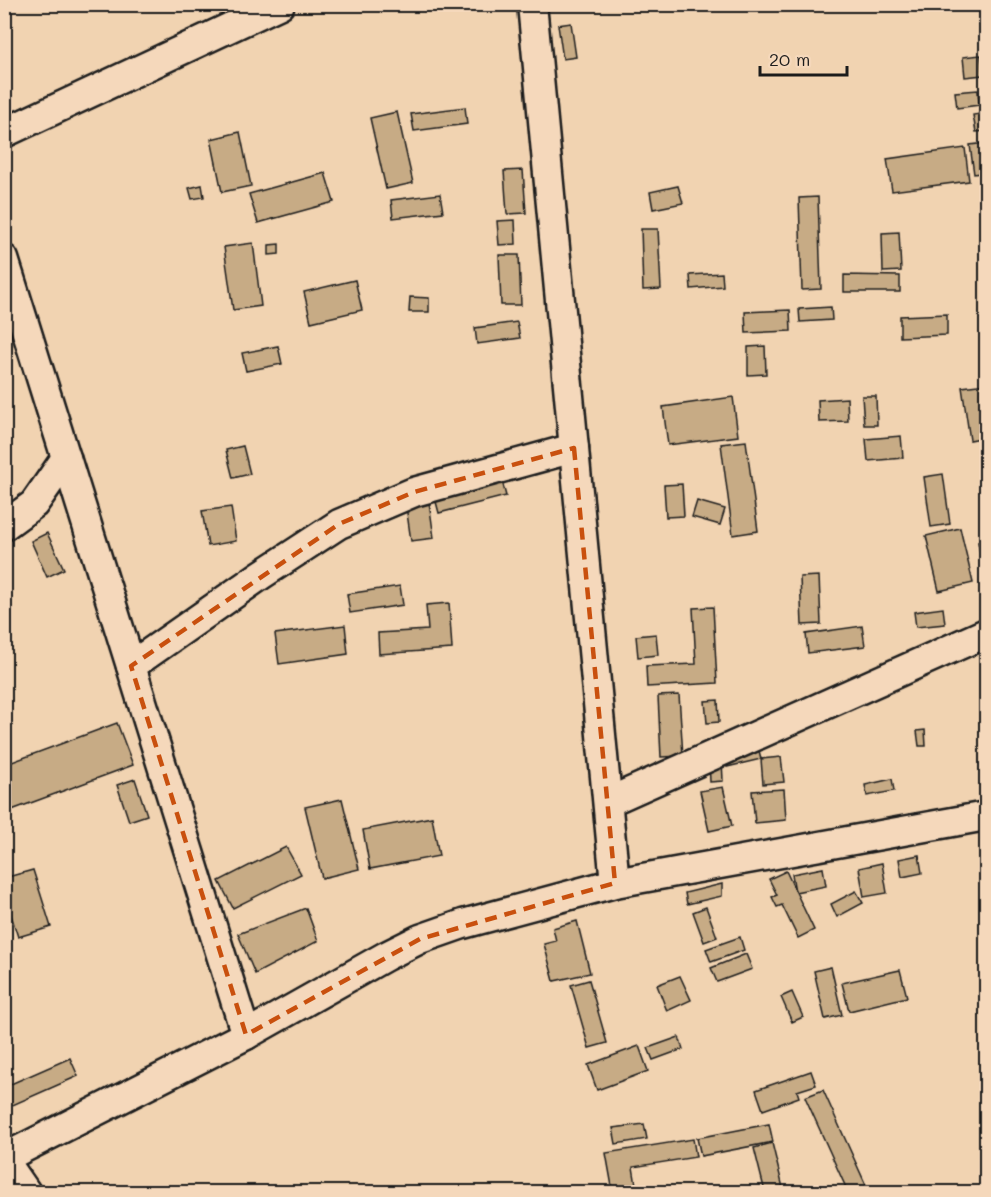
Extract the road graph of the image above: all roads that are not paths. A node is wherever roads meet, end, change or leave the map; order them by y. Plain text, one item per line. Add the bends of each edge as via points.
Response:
1 (280, 4) edge
2 (532, 4) edge
3 (247, 12) edge
4 (4, 133) edge
5 (4, 259) edge
6 (574, 448) junction
7 (66, 458) junction
8 (4, 526) edge
9 (987, 633) edge
10 (131, 666) junction
11 (608, 802) junction
12 (987, 816) edge
13 (615, 883) junction
14 (246, 1035) junction
15 (4, 1159) edge
16 (26, 1192) edge

1 - 3 street
2 - 6 street
3 - 4 street
5 - 7 street
6 - 10 street via 414,492 339,524
6 - 11 street
7 - 8 street via 34,504
7 - 10 street
9 - 11 street
10 - 14 street
11 - 13 street
12 - 13 street
13 - 14 street via 420,939
14 - 15 street
15 - 16 street

